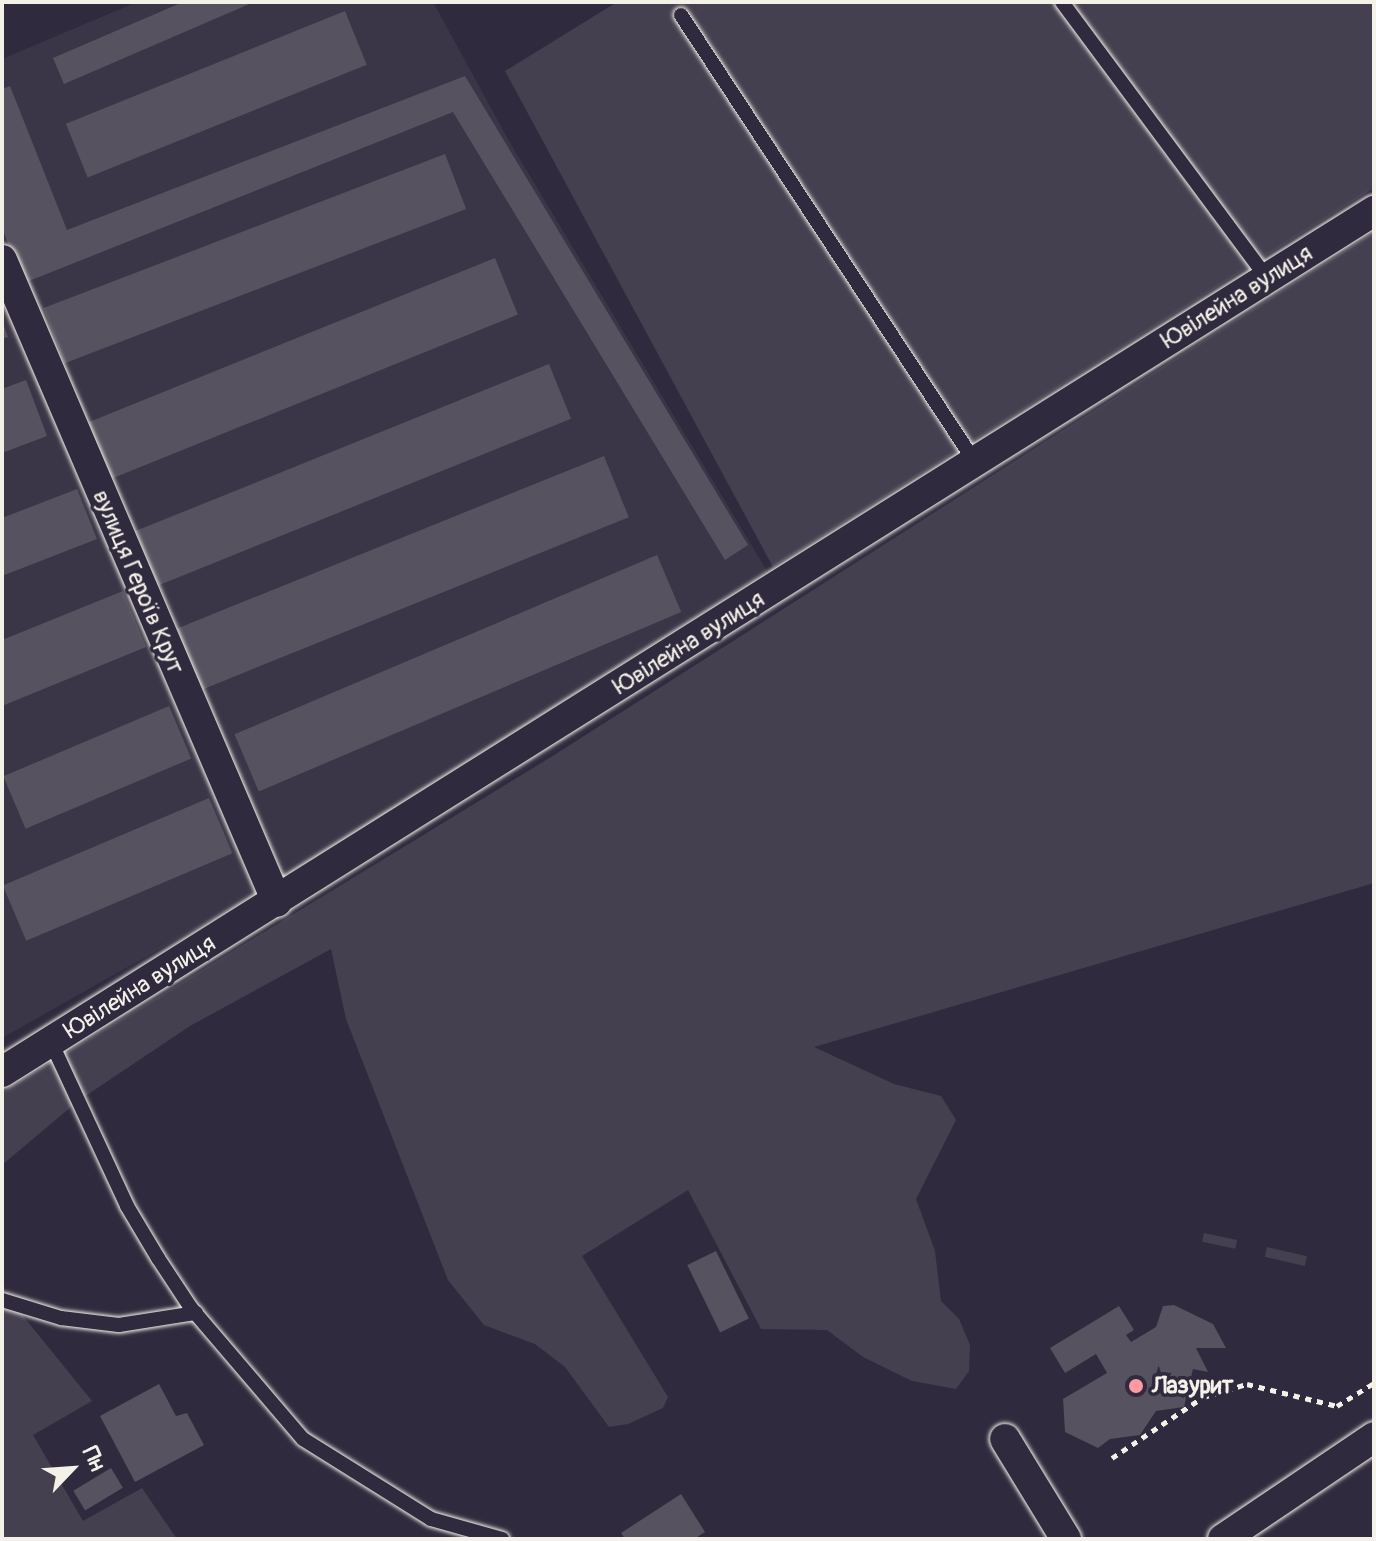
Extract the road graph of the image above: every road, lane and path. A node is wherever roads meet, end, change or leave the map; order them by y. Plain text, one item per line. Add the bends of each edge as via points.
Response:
1 (1062, 2) edge
2 (681, 15) dead end
3 (1374, 211) edge
4 (2, 260) edge
5 (1267, 278) junction
6 (976, 463) junction
7 (277, 902) junction
8 (51, 1042) junction
9 (2, 1072) edge
10 (2, 1300) edge
11 (196, 1313) junction
12 (1374, 1383) edge
13 (1374, 1437) edge
14 (1005, 1439) dead end
15 (1112, 1458) dead end
16 (502, 1539) edge
17 (1066, 1539) edge
18 (1223, 1539) edge

1 - 5 lane
2 - 6 lane
3 - 5 street, Ювілейна вулиця
4 - 7 street, вулиця Героїв Крут
5 - 6 street, Ювілейна вулиця
6 - 7 street, Ювілейна вулиця
7 - 8 street, Ювілейна вулиця
8 - 9 street, Ювілейна вулиця
8 - 11 lane via 127,1206
10 - 11 lane via 61,1318 119,1325
11 - 16 lane via 303,1439 431,1519
12 - 15 path via 1337,1406 1247,1384 1203,1397
13 - 18 street
14 - 17 street

